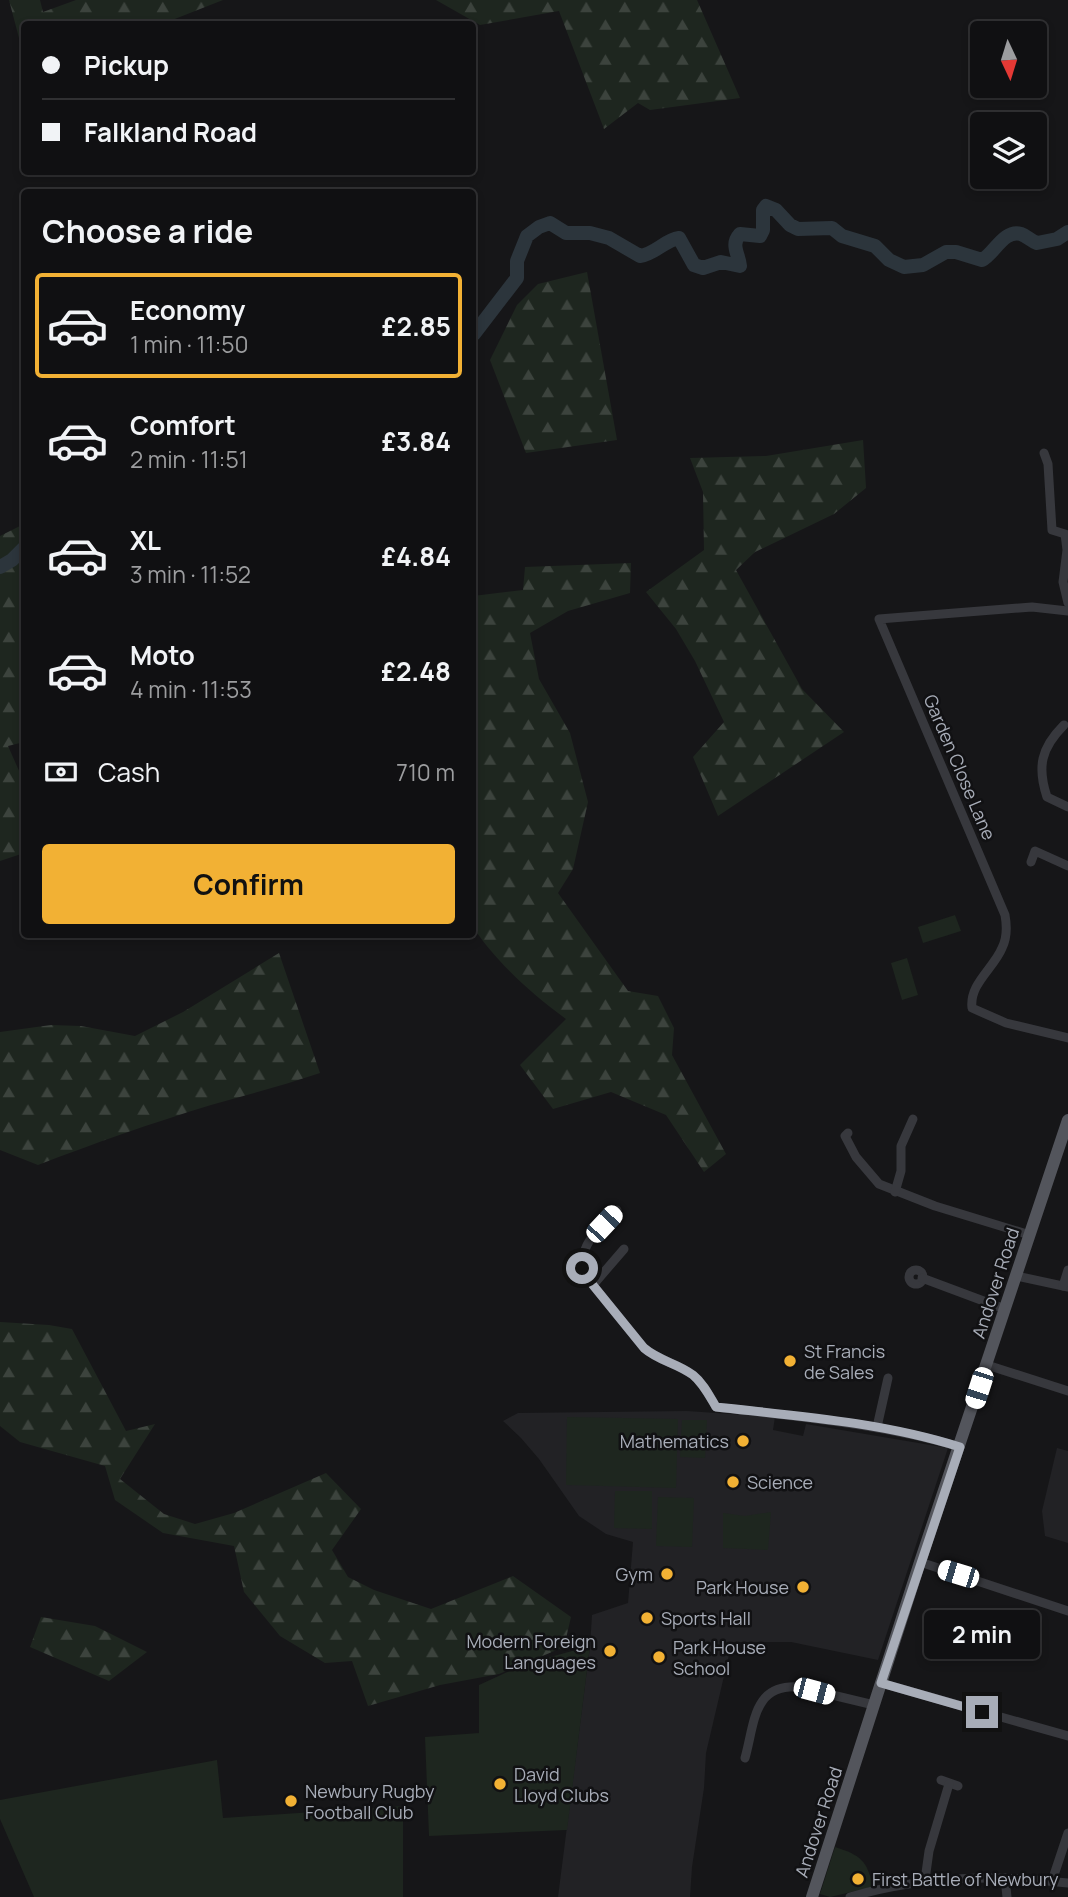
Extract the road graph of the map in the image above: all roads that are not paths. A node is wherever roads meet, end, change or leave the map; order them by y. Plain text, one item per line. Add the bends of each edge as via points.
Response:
1 (1044, 453) dead end
2 (1067, 534) edge
3 (1068, 603) edge
4 (1068, 611) edge
5 (1064, 725) dead end
6 (1068, 807) edge
7 (1031, 862) dead end
8 (1068, 866) edge
9 (1068, 1038) edge
10 (913, 1119) dead end
11 (1068, 1120) edge
12 (848, 1133) dead end
13 (1065, 1141) edge
14 (895, 1192) junction
15 (617, 1210) dead end
16 (1030, 1235) junction
17 (624, 1249) dead end
18 (1068, 1270) edge
19 (1016, 1276) junction
20 (922, 1278) dead end
21 (593, 1285) junction
22 (1066, 1287) edge
23 (1005, 1309) junction
24 (987, 1365) junction
25 (888, 1378) dead end
26 (1068, 1391) edge
27 (877, 1427) junction
28 (960, 1447) junction
29 (920, 1562) junction
30 (1068, 1611) edge
31 (881, 1683) junction
32 (874, 1705) junction
33 (1068, 1736) edge
34 (745, 1758) dead end
35 (950, 1783) dead end
36 (1068, 1833) edge
37 (1005, 1878) junction
38 (925, 1880) junction
39 (1052, 1881) junction
40 (1068, 1882) edge
41 (812, 1897) edge
42 (850, 1897) edge
43 (1007, 1897) edge

1 - 2 street via 1052,530
2 - 3 street via 1063,582
4 - 9 street, Garden Close Lane via 1032,607 879,619 1005,915 1002,951 975,990 972,1008 1006,1023
5 - 6 street via 1046,748 1041,778 1046,797
7 - 8 street via 1035,851
10 - 14 street via 901,1146
11 - 13 main road, Andover Road
12 - 14 street via 845,1136 866,1171
13 - 16 main road, Andover Road
14 - 16 street
15 - 21 street via 585,1246 582,1268
16 - 19 main road, Andover Road
17 - 21 street
18 - 22 street
19 - 22 street
19 - 23 main road, Andover Road
20 - 23 street
21 - 27 street via 644,1348 701,1382 716,1407
23 - 24 main road, Andover Road
24 - 26 street
24 - 28 main road, Andover Road
25 - 27 street
27 - 28 street
28 - 29 main road, Andover Road
29 - 30 street
29 - 31 main road, Andover Road
31 - 32 main road, Andover Road
31 - 33 street
32 - 34 street via 799,1687 772,1690 760,1705
32 - 41 main road, Andover Road
35 - 38 street
36 - 39 street
37 - 38 street
37 - 39 street
37 - 43 street
38 - 42 street
39 - 40 street

